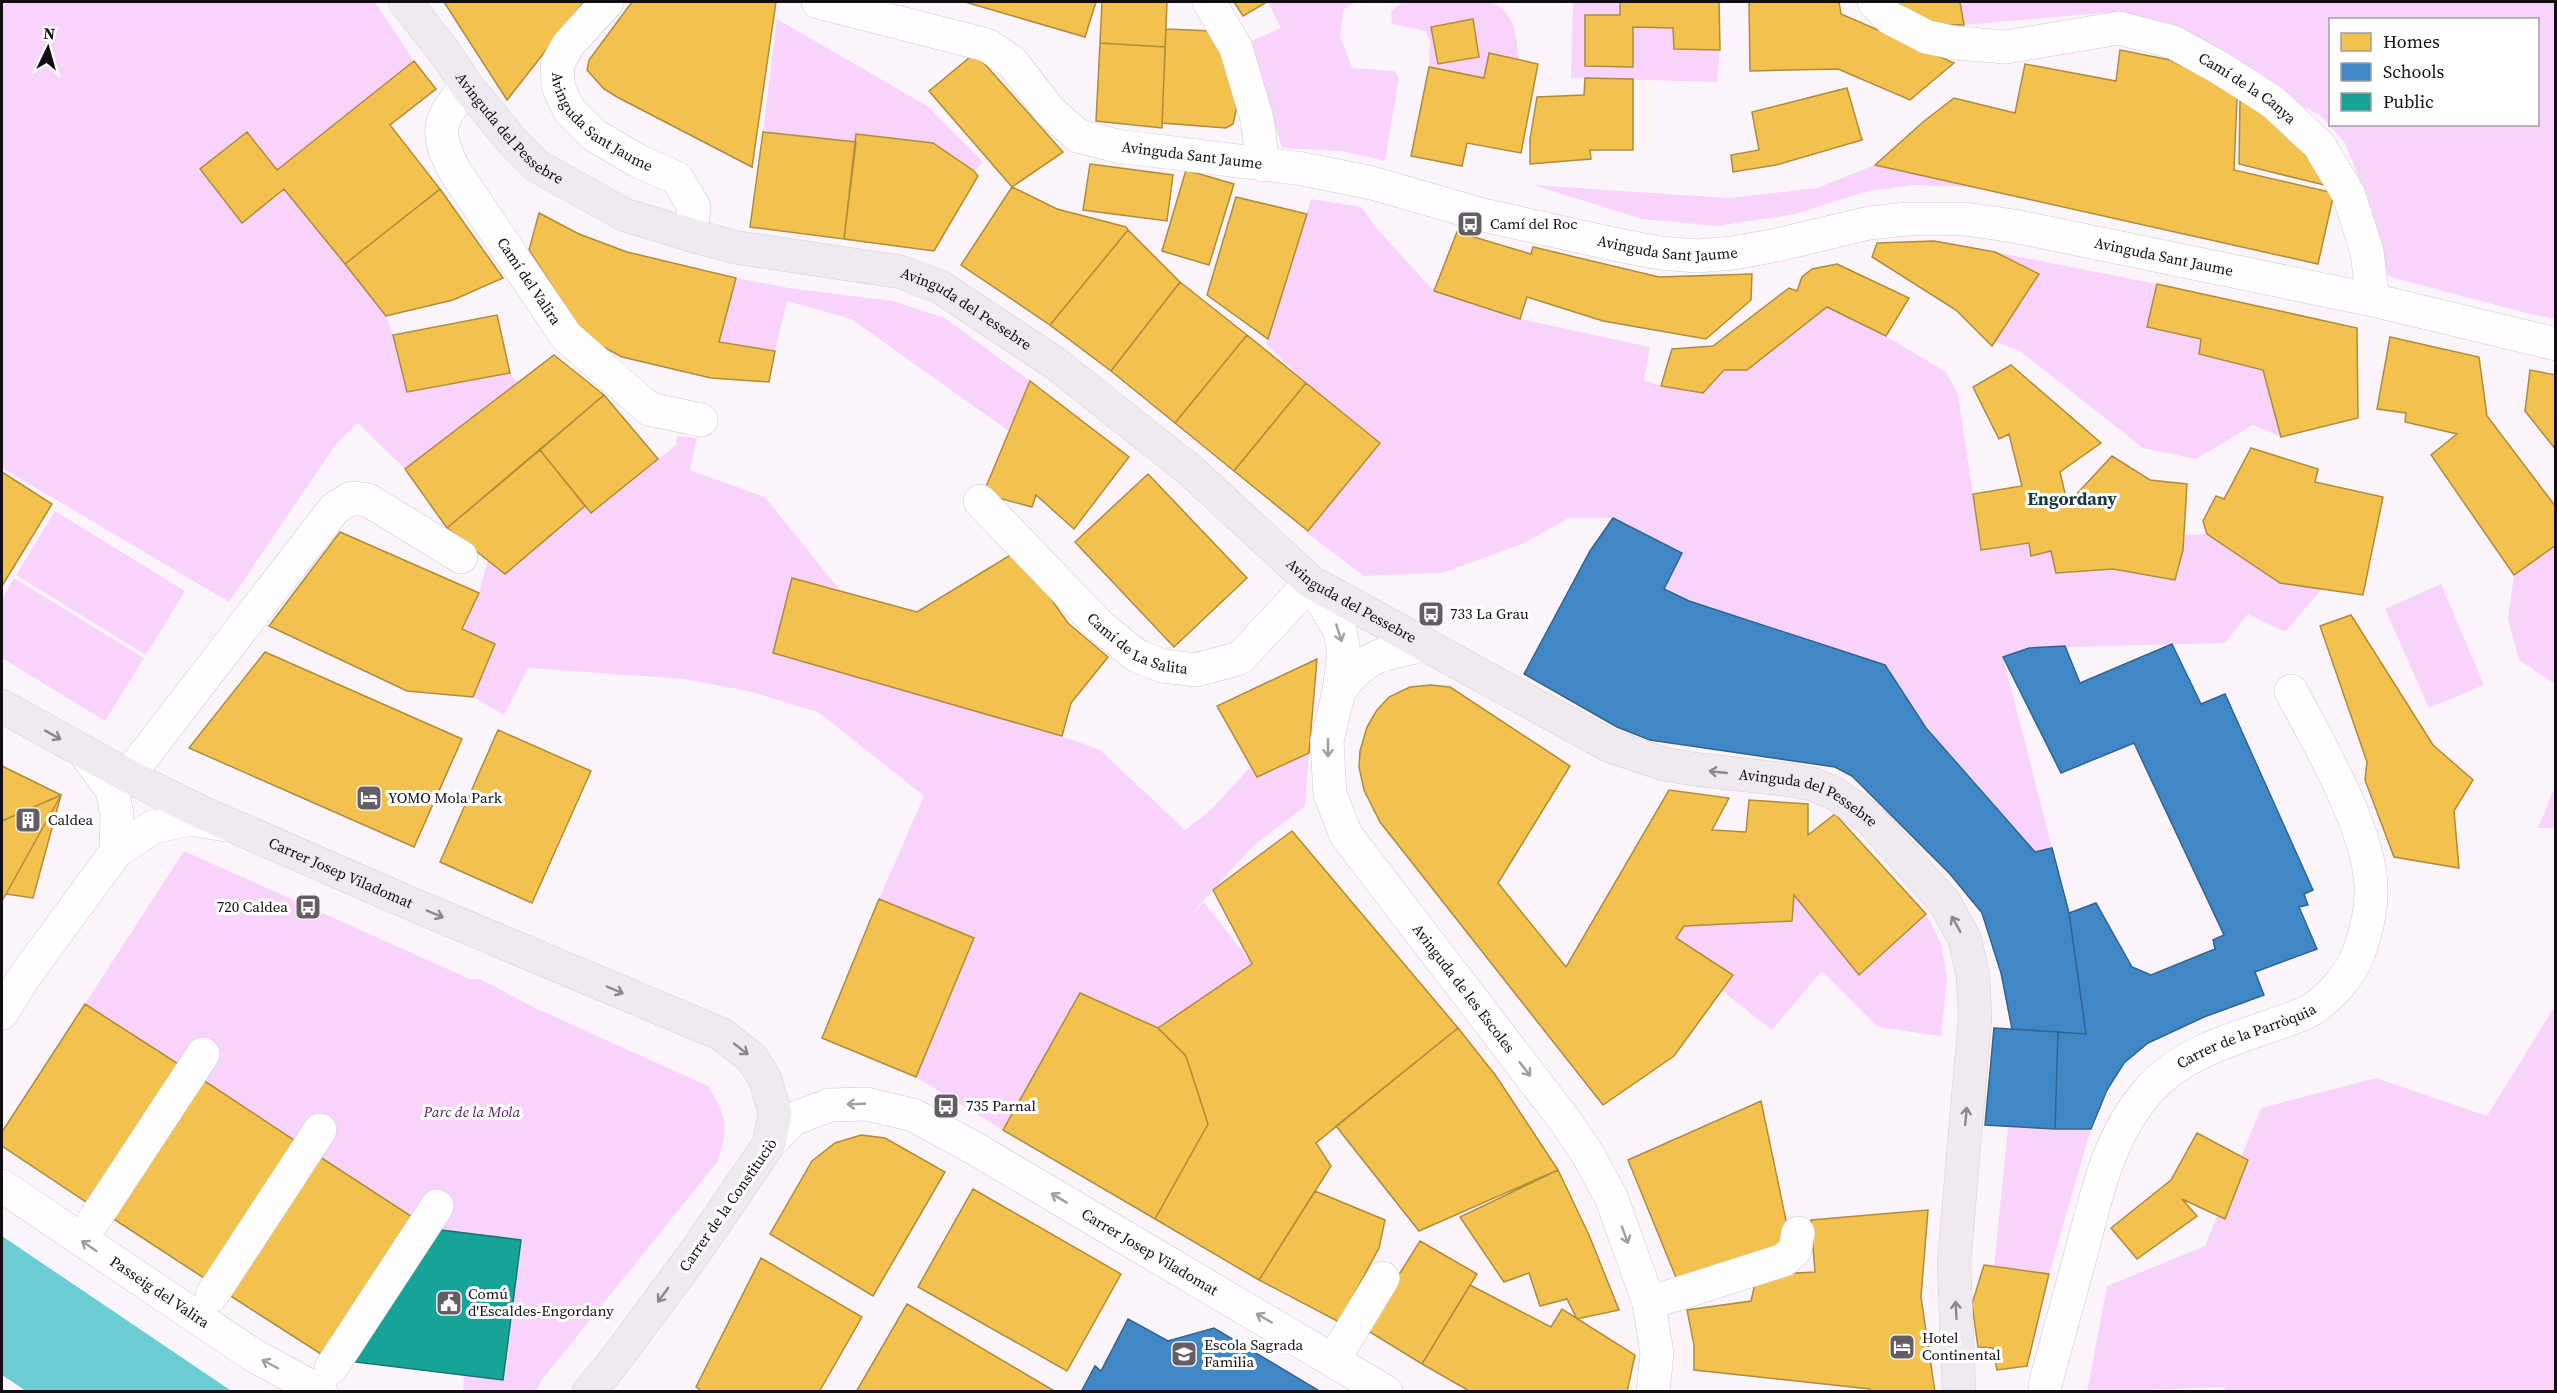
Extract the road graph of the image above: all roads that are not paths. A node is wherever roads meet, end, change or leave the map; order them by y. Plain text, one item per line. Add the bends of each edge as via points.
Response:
1 (405, 2) edge
2 (607, 2) edge
3 (818, 2) edge
4 (1209, 2) edge
5 (1874, 2) edge
6 (466, 86) junction
7 (1263, 165) junction
8 (691, 235) junction
9 (2373, 300) junction
10 (2556, 344) edge
11 (701, 420) dead end
12 (980, 501) dead end
13 (461, 557) dead end
14 (1311, 582) junction
15 (1425, 645) junction
16 (2290, 690) dead end
17 (1339, 691) junction
18 (2, 706) edge
19 (84, 752) junction
20 (128, 776) junction
21 (238, 827) junction
22 (116, 852) junction
23 (2, 1013) edge
24 (202, 1054) dead end
25 (913, 1115) joint
26 (320, 1130) dead end
27 (769, 1144) junction
28 (2, 1186) edge
29 (437, 1206) dead end
30 (94, 1220) dead end
31 (1798, 1233) dead end
32 (1383, 1278) dead end
33 (212, 1295) dead end
34 (1649, 1303) junction
35 (1334, 1359) junction
36 (326, 1380) edge
37 (1960, 1380) edge
38 (2045, 1385) dead end
39 (589, 1392) edge
40 (1386, 1392) edge
41 (1653, 1392) edge

1 - 6 main road, Avinguda del Pessebre
2 - 8 street, Avinguda Sant Jaume via 568,45 557,65 558,86 569,111 594,135 676,178 694,207
3 - 7 street, Avinguda Sant Jaume via 987,45 1012,62 1050,111 1078,136 1117,146
4 - 7 street via 1236,48 1257,119
5 - 9 street, Camí de la Canya via 1890,18 1927,37 1956,43 2006,47 2119,28 2174,42 2220,68 2273,102 2319,145 2349,195 2367,252
6 - 8 main road, Avinguda del Pessebre via 537,166 625,215
6 - 11 street, Camí del Valira via 447,110 440,131 445,152 535,293 566,336 649,409
7 - 9 street, Avinguda Sant Jaume via 1391,187 1483,215 1660,253 1733,253 1869,223 1965,219
8 - 14 main road, Avinguda del Pessebre via 734,247 901,272 940,287 1055,363 1173,456
9 - 10 street, Avinguda Sant Jaume
12 - 14 street, Camí de La Salita via 1100,626 1137,656 1163,666 1196,670 1240,658
13 - 20 street via 368,500 351,498 334,509
14 - 15 main road, Avinguda del Pessebre
14 -> 17 street, Avinguda de les Escoles via 1340,631 1344,653
15 - 17 street via 1371,658 1352,672
37 -> 15 main road, Avinguda del Pessebre via 1954,1263 1975,1017 1973,975 1965,940 1945,903 1870,819 1834,793 1790,780 1664,764 1610,746
16 - 38 street, Carrer de la Parròquia via 2333,770 2362,839 2372,885 2369,923 2354,968 2335,990 2306,1013 2178,1064 2149,1089 2106,1159
17 -> 34 street, Avinguda de les Escoles via 1328,741 1329,784 1346,835 1587,1154 1611,1197
18 -> 19 main road, Carrer Josep Viladomat
19 - 20 main road, Carrer Josep Viladomat
19 - 22 street via 112,790 117,814
20 - 21 main road, Carrer Josep Viladomat
21 - 22 street via 190,819 153,827
21 -> 27 main road, Carrer Josep Viladomat via 721,1034 752,1058 765,1079 775,1113
22 - 23 street
24 - 30 street
25 -> 27 street, Carrer de la Constituciò via 867,1104 830,1105 794,1119
35 -> 25 street, Carrer Josep Viladomat
26 - 33 street
27 -> 39 main road, Carrer de la Constituciò via 696,1251
36 -> 28 street, Passeig del Valira via 252,1355
29 - 36 street
31 - 34 street via 1796,1250 1784,1260
32 - 35 street
34 - 41 street, Avinguda de les Escoles via 1657,1353
35 - 40 street, Carrer Josep Viladomat

